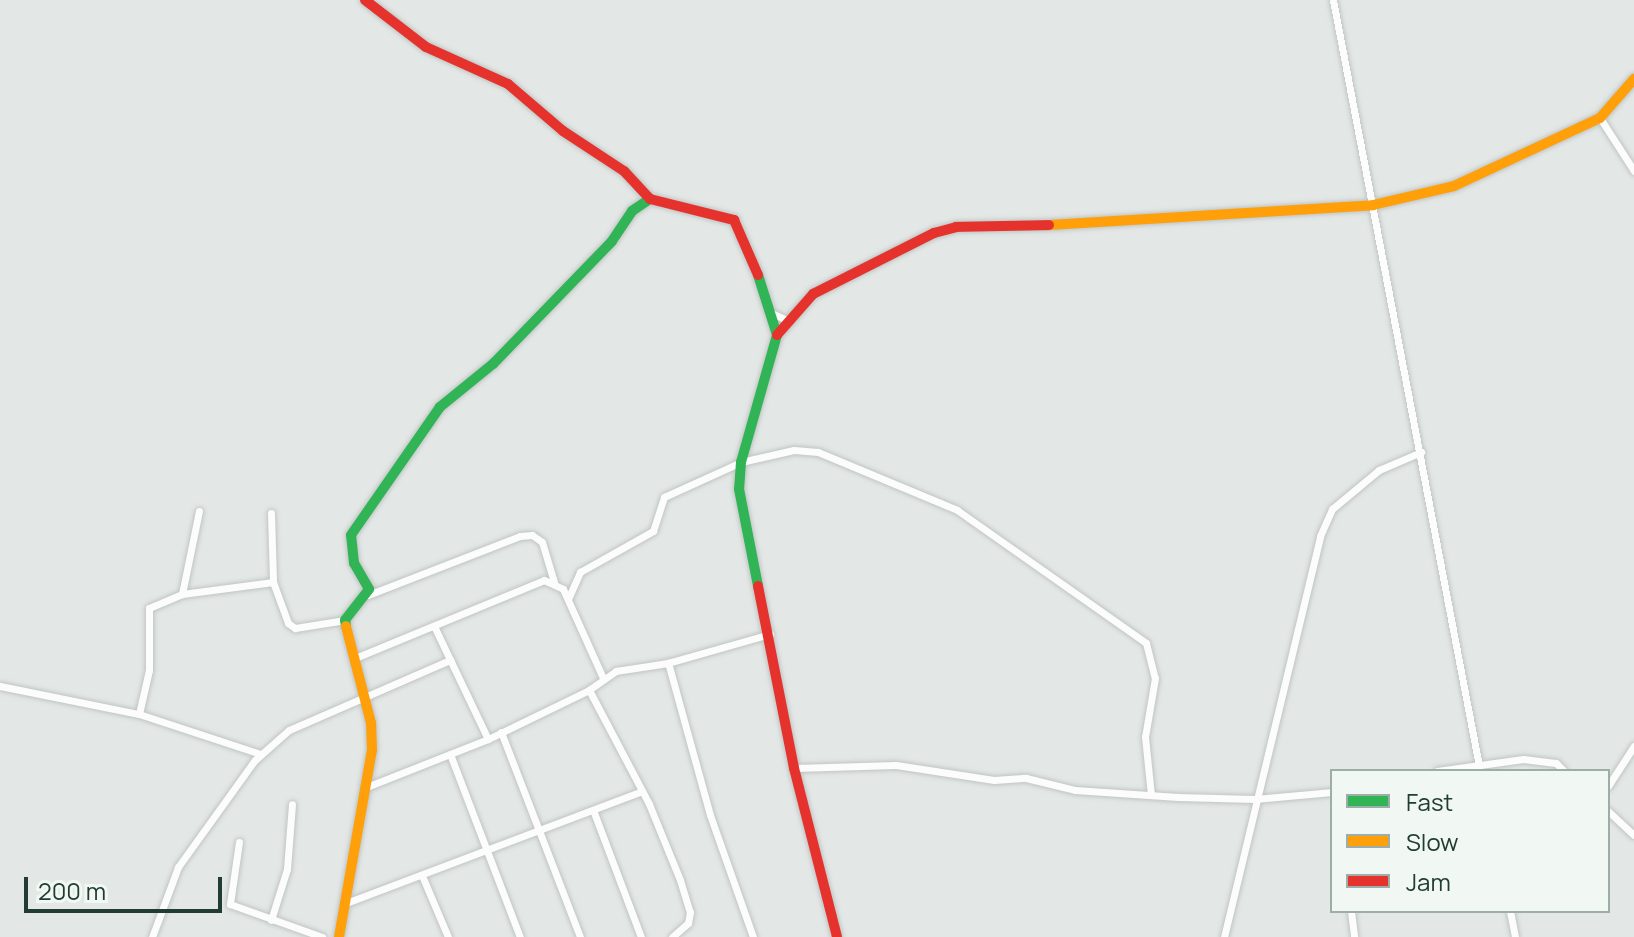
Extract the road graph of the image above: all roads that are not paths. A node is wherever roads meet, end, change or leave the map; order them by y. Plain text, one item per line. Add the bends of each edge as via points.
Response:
1 (365, 0) edge
2 (1333, 0) edge
3 (1634, 79) edge
4 (1600, 118) junction
5 (1634, 171) edge
6 (650, 199) junction
7 (1373, 205) junction
8 (769, 312) junction
9 (789, 321) junction
10 (777, 335) junction
11 (1421, 452) junction
12 (741, 462) junction
13 (199, 511) dead end
14 (271, 513) dead end
15 (273, 582) junction
16 (554, 582) junction
17 (182, 594) junction
18 (368, 595) junction
19 (568, 599) junction
20 (345, 620) junction
21 (434, 626) junction
22 (770, 634) junction
23 (355, 658) junction
24 (450, 660) junction
25 (668, 663) junction
26 (603, 678) junction
27 (0, 686) edge
28 (589, 690) junction
29 (364, 694) junction
30 (139, 714) junction
31 (501, 732) junction
32 (488, 739) junction
33 (1634, 746) edge
34 (261, 754) junction
35 (450, 754) junction
36 (794, 768) junction
37 (1479, 768) edge
38 (1560, 769) edge
39 (1610, 783) edge
40 (369, 786) junction
41 (642, 791) junction
42 (1330, 792) edge
43 (1151, 795) junction
44 (1255, 799) junction
45 (292, 804) dead end
46 (593, 810) junction
47 (1610, 813) edge
48 (536, 832) junction
49 (1634, 835) edge
50 (239, 842) dead end
51 (485, 852) junction
52 (423, 878) junction
53 (346, 903) junction
54 (1351, 913) edge
55 (1510, 913) edge
56 (271, 920) junction
57 (152, 937) edge
58 (322, 937) edge
59 (339, 937) edge
60 (448, 937) edge
61 (520, 937) edge
62 (580, 937) edge
63 (641, 937) edge
64 (672, 937) edge
65 (753, 937) edge
66 (837, 937) edge
67 (1224, 937) edge
68 (1354, 937) edge
69 (1515, 937) edge

1 - 6 street via 426,47 520,92 575,140 624,171
2 - 7 street
3 - 4 street
4 - 5 street
4 - 7 street via 1454,186
6 - 8 street via 739,225
6 - 18 street via 632,211 612,241 493,364 440,407 397,463 351,535 354,563
7 - 9 street via 1117,224 956,227 824,287
7 - 11 street via 1399,362
8 - 9 street
8 - 10 street
9 - 10 street
10 - 12 street
11 - 37 street
11 - 44 street via 1379,470 1332,509 1320,536
12 - 19 street via 664,497 653,531 580,572
12 - 22 street via 745,526
12 - 43 street via 794,450 818,452 957,510 1146,643 1155,678 1145,737
13 - 17 street
14 - 15 street
15 - 17 street
15 - 20 street via 295,628
16 - 18 street via 542,542 532,535
16 - 19 street
16 - 21 street via 544,580
17 - 30 street via 149,608 149,670
18 - 20 street
19 - 26 street
20 - 23 street
21 - 23 street
21 - 24 street
22 - 25 street
22 - 36 street
23 - 29 street
24 - 29 street
24 - 32 street
25 - 26 street
25 - 65 street via 710,815
26 - 28 street
27 - 30 street
28 - 31 street
28 - 41 street
29 - 34 street via 289,730
29 - 40 street via 371,723
30 - 34 street
31 - 32 street
31 - 48 street
32 - 35 street
33 - 39 street
34 - 57 street via 178,867
35 - 40 street
35 - 51 street
36 - 43 street via 896,765
36 - 66 street
37 - 38 street via 1541,759
40 - 53 street
41 - 46 street
41 - 64 street via 690,912 688,923
42 - 44 street
43 - 44 street
44 - 67 street
45 - 56 street via 287,869
46 - 48 street
46 - 63 street
47 - 49 street
48 - 51 street
48 - 62 street
50 - 56 street via 230,904
51 - 52 street
51 - 61 street
52 - 53 street
52 - 60 street
53 - 59 street
54 - 68 street
55 - 69 street
56 - 58 street

